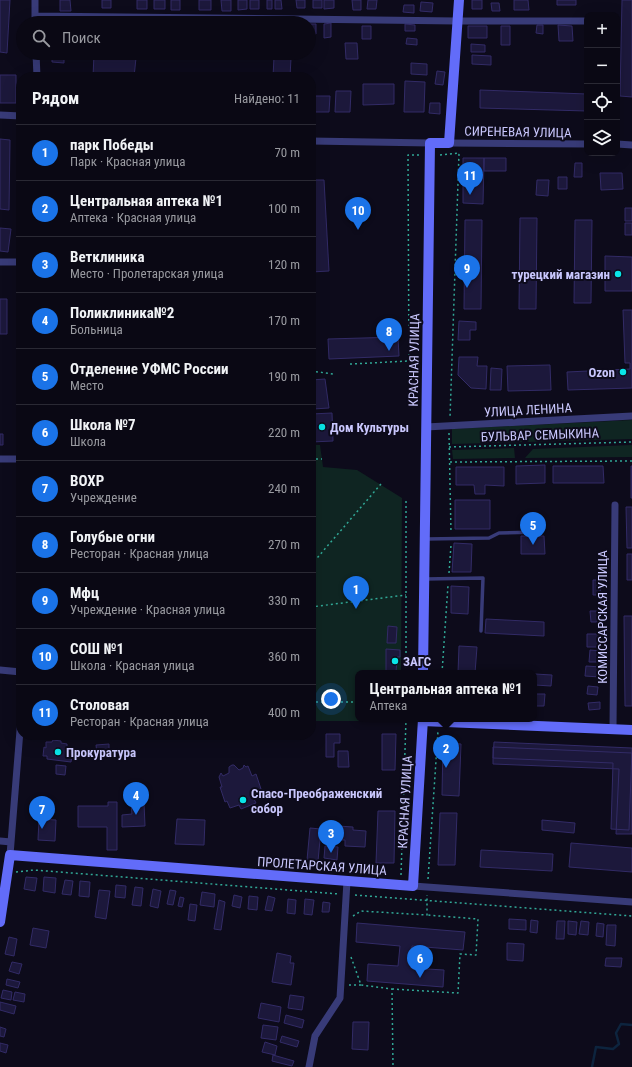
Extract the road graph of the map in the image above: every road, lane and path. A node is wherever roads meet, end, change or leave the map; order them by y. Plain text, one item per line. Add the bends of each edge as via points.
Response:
1 (35, 0) edge
2 (459, 0) edge
3 (35, 16) edge
4 (316, 21) edge
5 (457, 21) junction
6 (584, 21) edge
7 (36, 60) edge
8 (37, 72) edge
9 (0, 115) edge
10 (16, 116) edge
11 (316, 142) edge
12 (430, 143) junction
13 (449, 143) junction
14 (584, 144) edge
15 (620, 144) edge
16 (632, 145) edge
17 (430, 155) junction
18 (0, 262) edge
19 (16, 262) edge
20 (409, 361) junction
21 (350, 364) dead end
22 (316, 372) edge
23 (333, 374) dead end
24 (409, 376) dead end
25 (632, 416) edge
26 (449, 426) junction
27 (426, 427) junction
28 (632, 442) edge
29 (449, 447) junction
30 (0, 459) edge
31 (16, 459) edge
32 (316, 459) edge
33 (322, 459) dead end
34 (632, 461) edge
35 (450, 462) junction
36 (380, 484) dead end
37 (406, 498) dead end
38 (615, 505) dead end
39 (539, 532) dead end
40 (452, 538) junction
41 (425, 539) junction
42 (316, 559) edge
43 (448, 578) junction
44 (424, 579) junction
45 (406, 595) junction
46 (316, 606) edge
47 (481, 631) dead end
48 (0, 670) edge
49 (406, 670) edge
50 (423, 670) edge
51 (442, 670) edge
52 (16, 672) edge
53 (316, 702) edge
54 (355, 702) edge
55 (406, 722) edge
56 (423, 722) edge
57 (438, 722) joint
58 (613, 729) junction
59 (632, 730) edge
60 (19, 740) edge
61 (0, 841) edge
62 (11, 842) junction
63 (10, 855) junction
64 (7, 873) junction
65 (347, 881) junction
66 (401, 885) junction
67 (413, 886) junction
68 (427, 887) junction
69 (346, 894) junction
70 (427, 900) junction
71 (632, 902) edge
72 (427, 915) junction
73 (632, 916) edge
74 (0, 922) edge
75 (345, 922) junction
76 (344, 938) junction
77 (341, 984) junction
78 (361, 985) junction
79 (392, 989) junction
80 (309, 1067) edge
81 (393, 1067) edge

1 - 3 street
2 - 5 street
4 - 5 street
5 - 6 street
5 - 13 street
7 - 8 street
9 - 10 street
11 - 12 street
12 - 13 street
12 - 17 street, КРАСНАЯ УЛИЦА
13 - 14 street, СИРЕНЕВАЯ УЛИЦА
15 - 16 street
17 - 20 path via 408,155
17 - 26 path via 459,153
17 - 27 street, КРАСНАЯ УЛИЦА
18 - 19 street
20 - 21 path
20 - 24 path
22 - 23 path
25 - 26 street, УЛИЦА ЛЕНИНА
26 - 27 street, УЛИЦА ЛЕНИНА
26 - 29 path
27 - 41 street, КРАСНАЯ УЛИЦА
28 - 29 path, БУЛЬВАР СЕМЫКИНА
29 - 35 path
30 - 31 street
32 - 33 path
34 - 35 path
35 - 40 path
36 - 42 path
37 - 45 path
38 - 58 street, КОМИССАРСКАЯ УЛИЦА
39 - 40 lane via 499,533 489,538
40 - 41 lane
40 - 43 path
41 - 44 street, КРАСНАЯ УЛИЦА
43 - 44 lane
43 - 47 lane via 483,578
43 - 51 path
44 - 50 street, КРАСНАЯ УЛИЦА
45 - 46 path
45 - 49 path
48 - 52 street
53 - 54 path
55 - 66 path
56 - 67 street, КРАСНАЯ УЛИЦА
57 - 58 street
57 - 68 path
58 - 59 street
60 - 62 street
61 - 62 street
62 - 63 street
63 - 64 street
63 - 65 street, ПРОЛЕТАРСКАЯ УЛИЦА
64 - 69 path via 34,870
64 - 74 street
65 - 66 street, ПРОЛЕТАРСКАЯ УЛИЦА
65 - 69 street
66 - 67 street, ПРОЛЕТАРСКАЯ УЛИЦА
67 - 68 street, ПРОЛЕТАРСКАЯ УЛИЦА
68 - 71 street, ПРОЛЕТАРСКАЯ УЛИЦА
69 - 70 path
69 - 75 street
70 - 72 path
70 - 73 path
72 - 75 path via 361,911
72 - 79 path via 478,919 476,955 460,954 458,993
75 - 76 street
76 - 77 street
76 - 78 path
77 - 78 path
77 - 80 street via 340,998 315,1036
78 - 79 path
79 - 81 path

